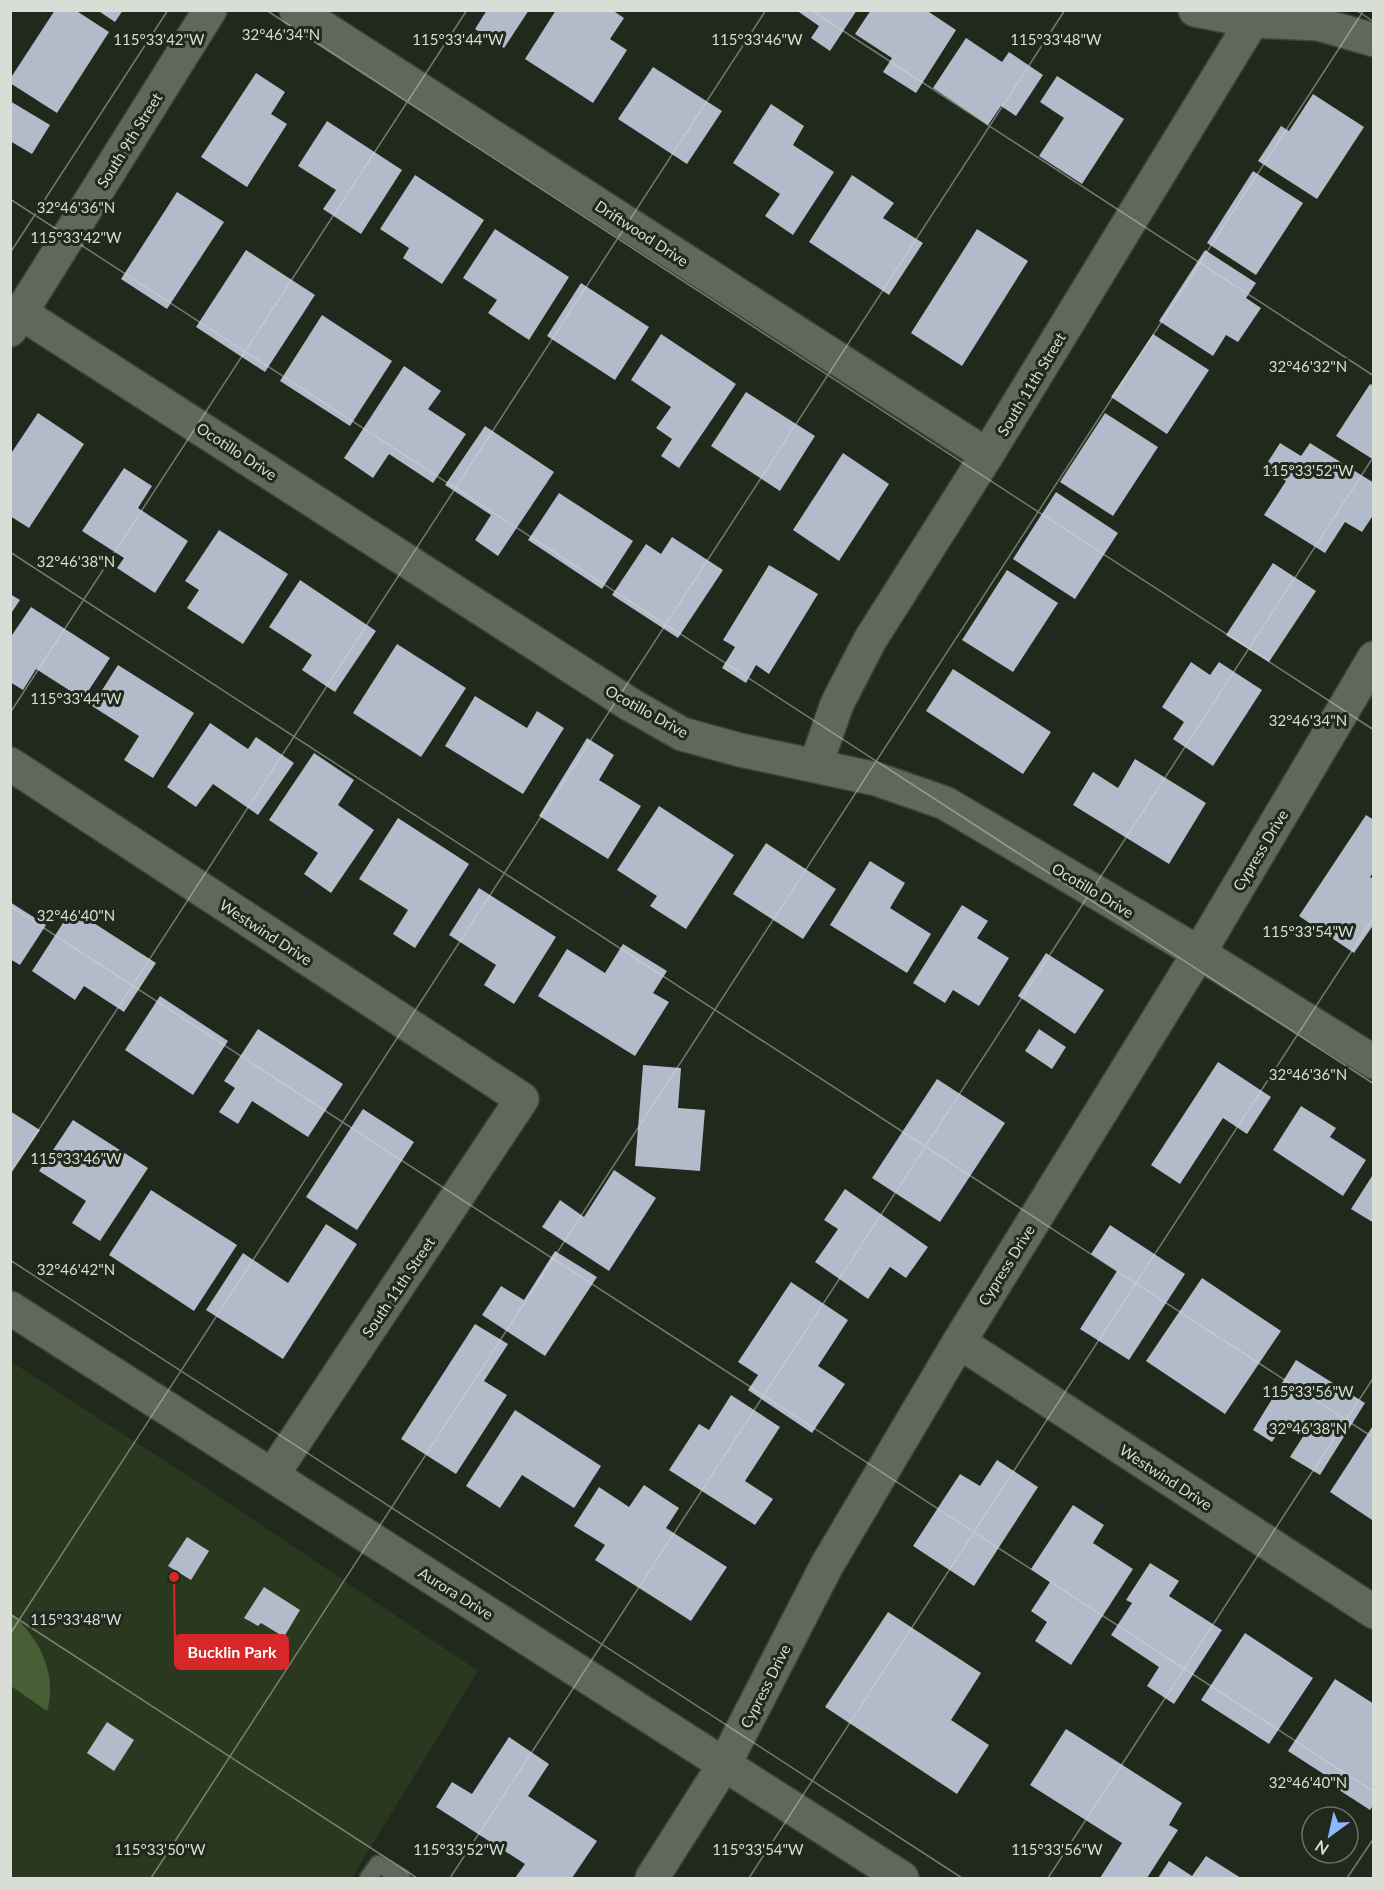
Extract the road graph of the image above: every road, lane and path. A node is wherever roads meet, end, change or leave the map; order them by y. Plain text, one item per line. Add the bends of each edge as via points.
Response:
1 (210, 10) edge
2 (296, 10) edge
3 (1195, 10) edge
4 (1256, 16) edge
5 (1374, 40) edge
6 (16, 321) edge
7 (987, 455) junction
8 (1374, 658) edge
9 (10, 764) edge
10 (816, 764) junction
11 (1199, 953) junction
12 (1374, 1062) edge
13 (522, 1099) joint
14 (10, 1308) edge
15 (959, 1341) junction
16 (273, 1474) junction
17 (1374, 1612) edge
18 (725, 1764) junction
19 (368, 1878) edge
20 (402, 1878) edge
21 (652, 1878) edge
22 (902, 1878) edge

1 - 6 street, South 9th Street
2 - 7 street, Driftwood Drive
3 - 4 street
4 - 5 street via 1318,24
4 - 7 street, South 11th Street
6 - 10 street, Ocotillo Drive via 682,734
7 - 10 street, South 11th Street via 870,640 837,704
8 - 11 street, Cypress Drive
9 - 13 street, Westwind Drive
10 - 11 street, Ocotillo Drive via 876,779 945,803
11 - 12 street, Ocotillo Drive
11 - 15 street, Cypress Drive
13 - 16 street, South 11th Street
14 - 16 street, Aurora Drive
15 - 17 street, Westwind Drive
15 - 18 street, Cypress Drive via 827,1564
16 - 18 street, Aurora Drive
18 - 21 street, Cypress Drive
18 - 22 street, Aurora Drive
19 - 20 lane via 378,1864

